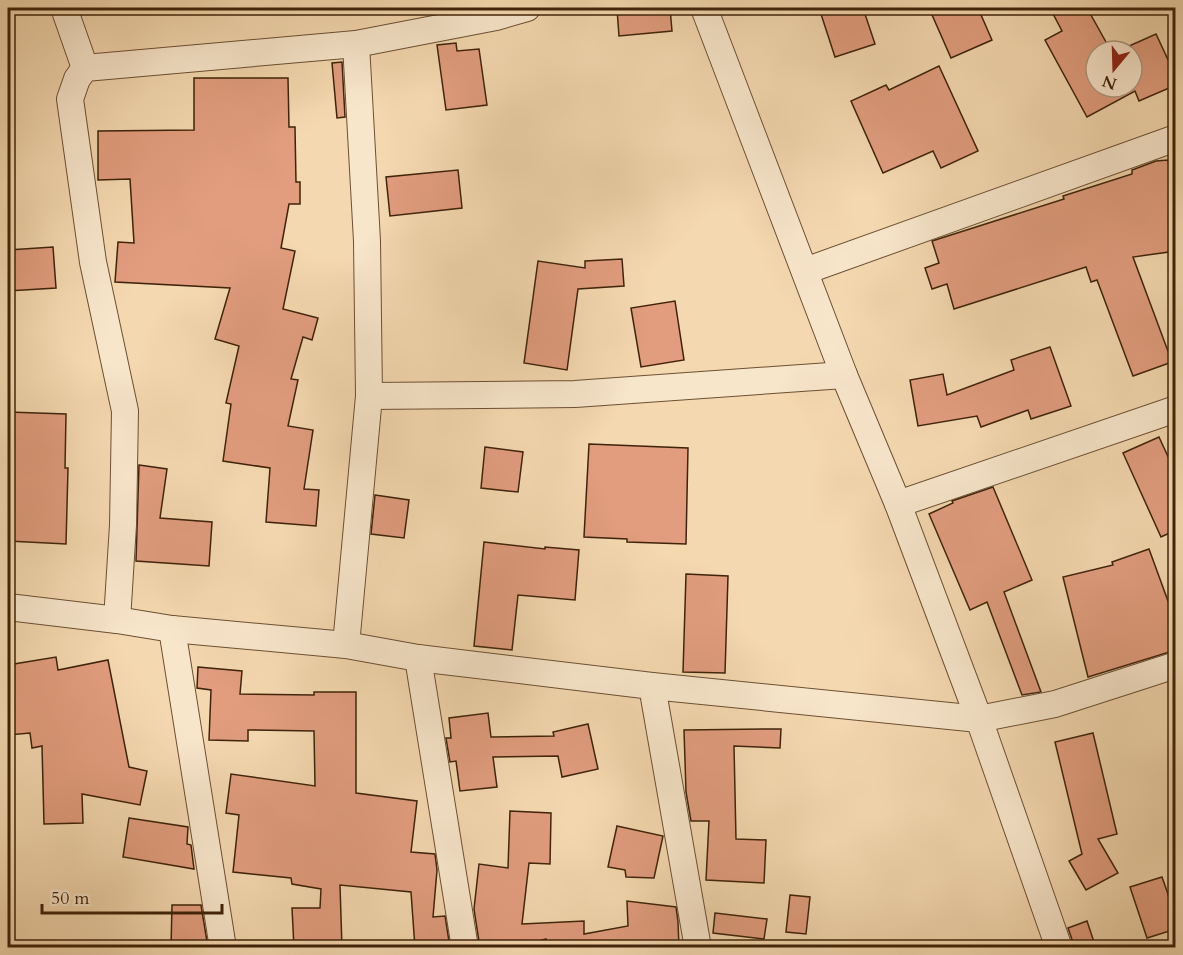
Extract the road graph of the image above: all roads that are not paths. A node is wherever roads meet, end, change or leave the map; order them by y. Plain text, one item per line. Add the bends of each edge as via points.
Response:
1 (64, 8) edge
2 (527, 8) edge
3 (704, 8) edge
4 (356, 44) junction
5 (85, 68) junction
6 (1176, 138) edge
7 (805, 272) junction
8 (844, 375) junction
9 (369, 396) junction
10 (1176, 409) edge
11 (898, 504) junction
12 (8, 607) edge
13 (117, 620) junction
14 (172, 629) junction
15 (346, 645) junction
16 (418, 658) junction
17 (1176, 664) edge
18 (652, 686) junction
19 (979, 719) junction
20 (223, 948) edge
21 (465, 948) edge
22 (699, 948) edge
23 (1059, 948) edge

1 - 5 street
2 - 4 street
3 - 7 street
4 - 5 street
4 - 9 street via 367,241
5 - 13 street via 70,99 93,262 125,411
6 - 7 street
7 - 8 street
8 - 9 street via 575,394
8 - 11 street
9 - 15 street
10 - 11 street
11 - 19 street
12 - 13 street
13 - 14 street
14 - 15 street
14 - 20 street
15 - 16 street
16 - 18 street
16 - 21 street
17 - 19 street via 1055,704
18 - 19 street
18 - 22 street
19 - 23 street

